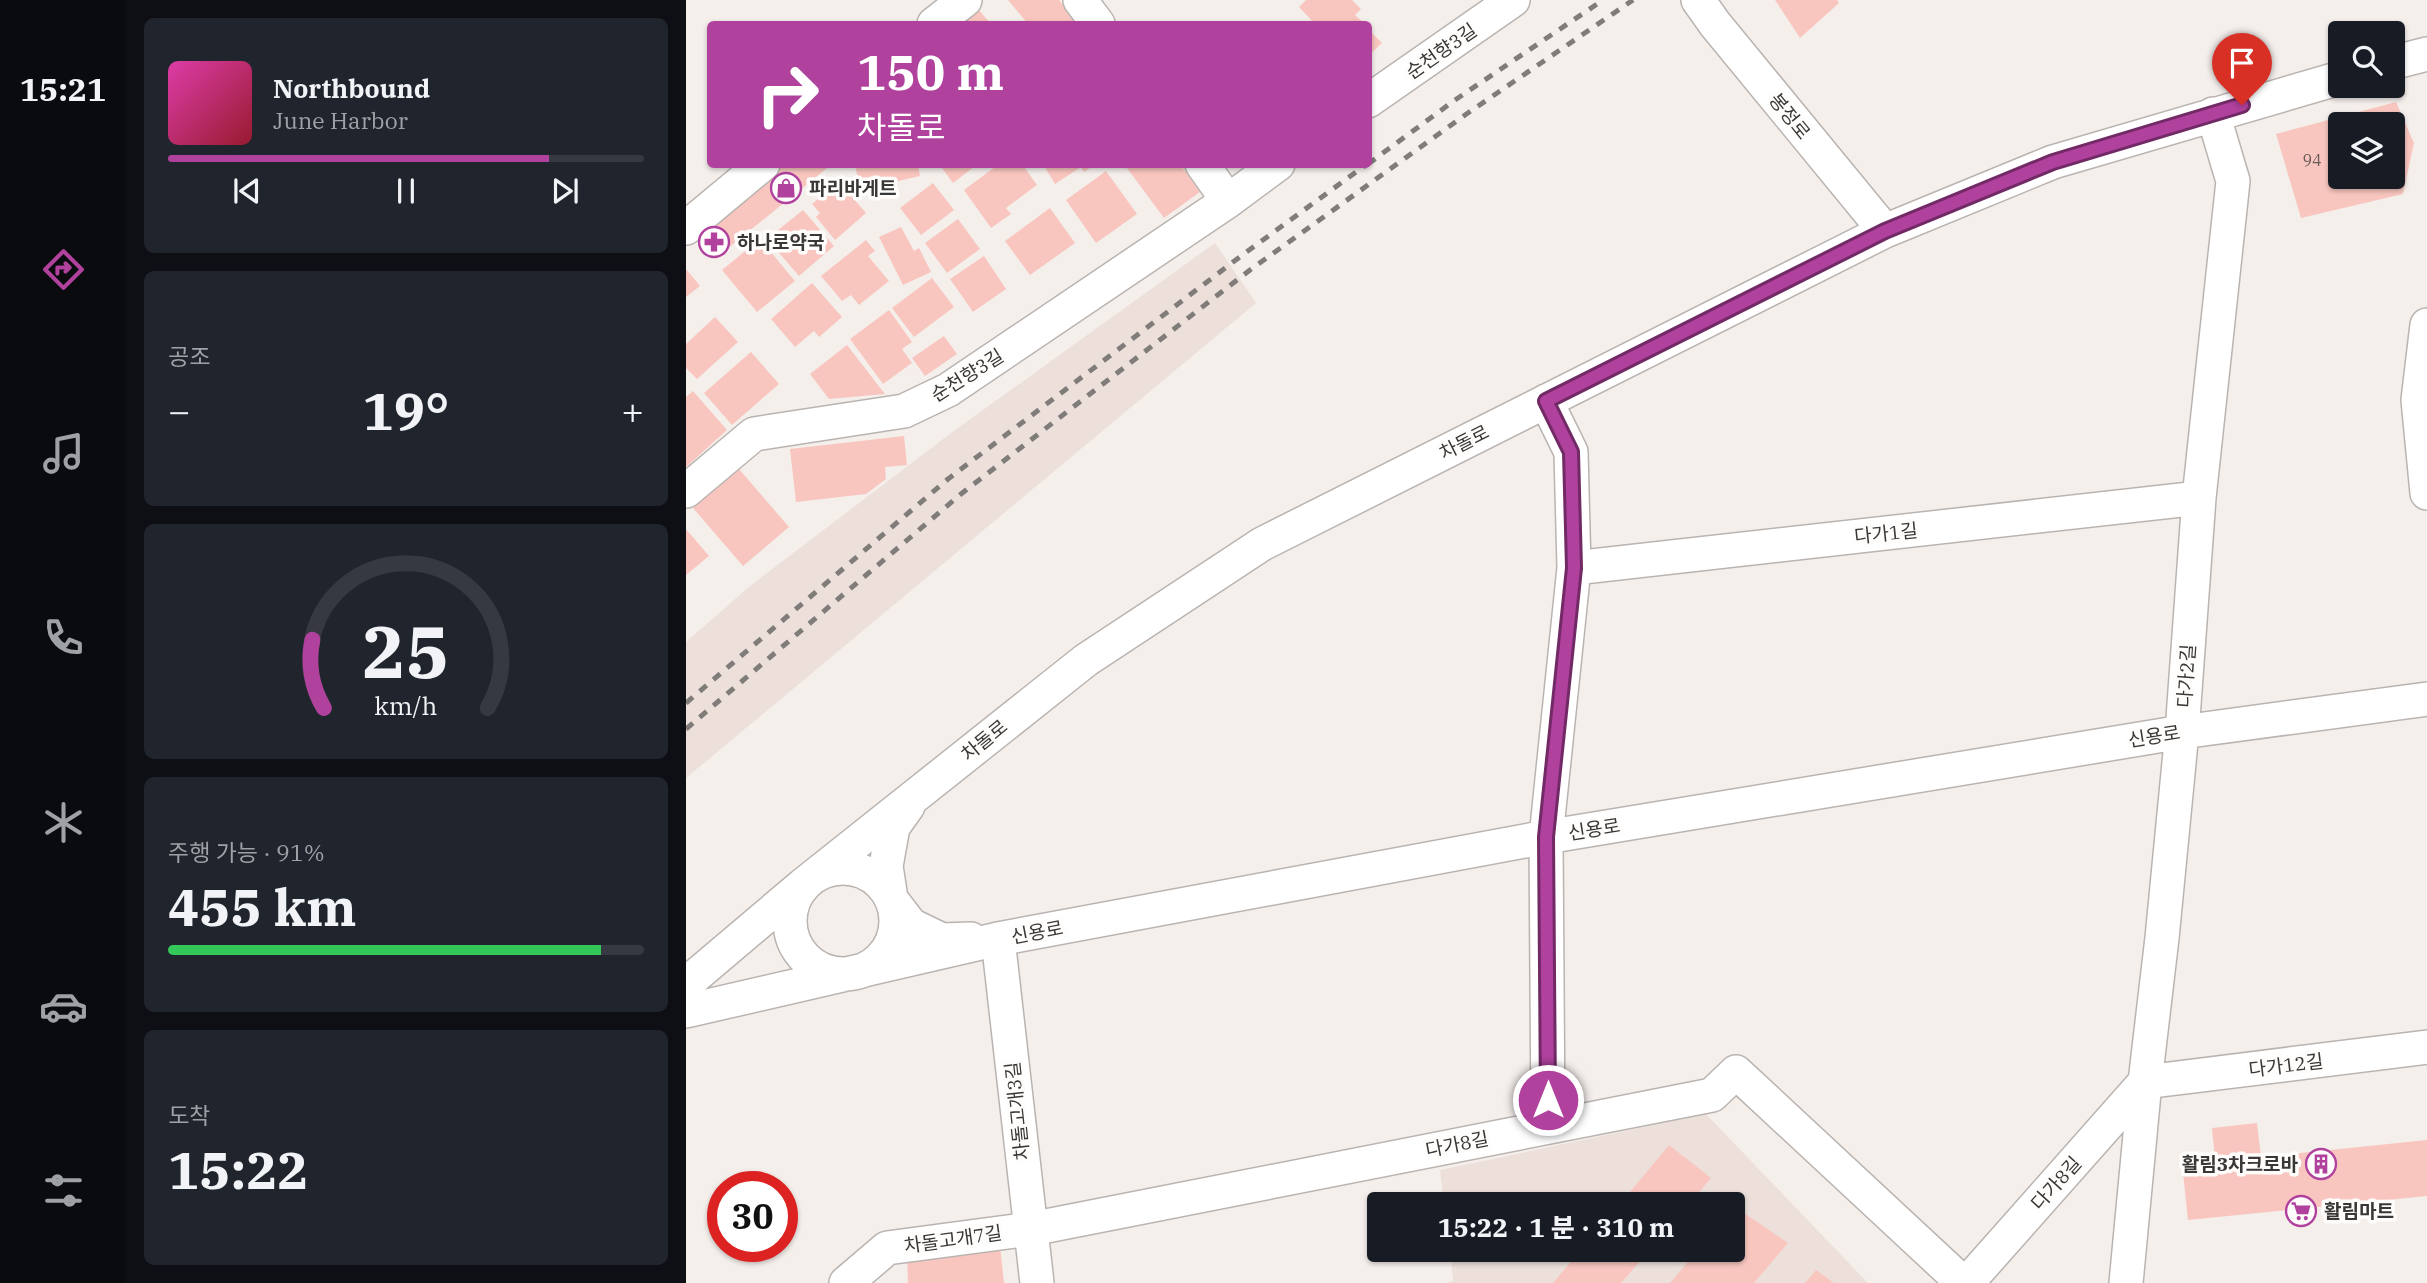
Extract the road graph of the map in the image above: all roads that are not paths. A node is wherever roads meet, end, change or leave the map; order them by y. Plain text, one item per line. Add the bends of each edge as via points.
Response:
1 (965, 0) edge
2 (1080, 0) edge
3 (1513, 0) edge
4 (1698, 0) edge
5 (938, 21) edge
6 (1096, 21) edge
7 (2427, 54) edge
8 (2405, 60) edge
9 (2328, 81) edge
10 (1372, 98) edge
11 (2213, 114) junction
12 (758, 168) edge
13 (1205, 168) edge
14 (1273, 168) edge
15 (1228, 201) junction
16 (686, 228) edge
17 (1885, 231) junction
18 (2427, 325) edge
19 (1546, 401) junction
20 (686, 491) edge
21 (2427, 493) edge
22 (2199, 498) junction
23 (1574, 568) junction
24 (2427, 699) edge
25 (2182, 732) junction
26 (916, 794) junction
27 (1546, 837) junction
28 (803, 885) junction
29 (891, 899) junction
30 (998, 939) junction
31 (858, 972) junction
32 (686, 984) edge
33 (686, 1011) edge
34 (2427, 1047) edge
35 (2145, 1082) junction
36 (1548, 1126) junction
37 (1031, 1228) junction
38 (846, 1283) edge
39 (1037, 1283) edge
40 (1965, 1283) edge
41 (2126, 1283) edge

1 - 5 street
2 - 6 street
3 - 10 street, 순천향3길
4 - 17 street, 봉정로
7 - 8 street
9 - 11 street, 차돌로
11 - 17 street, 차돌로 via 2053,162
11 - 22 street, 다가2길 via 2233,181
12 - 16 street
13 - 15 street
14 - 15 street, 순천향3길
15 - 20 street, 순천향3길 via 948,390 904,411 754,434
17 - 19 street, 차돌로
18 - 21 street via 2418,400
19 - 23 street via 1571,452
19 - 26 street, 차돌로 via 1262,544 1086,660
22 - 23 street, 다가1길
22 - 25 street, 다가2길
23 - 27 street
24 - 25 street, 신용로
25 - 27 street, 신용로
25 - 35 street, 다가2길
26 - 28 street, 차돌로
26 - 29 street via 893,827 886,866
27 - 30 street, 신용로
27 - 36 street
28 - 29 street via 825,871 851,869 882,884
28 - 31 street via 790,916 797,949 824,970
28 - 32 street, 차돌로
29 - 30 street via 911,925 942,940
29 - 31 street via 894,934 874,964
30 - 31 street, 신용로
30 - 37 street, 차돌고개3길
31 - 33 street, 신용로
34 - 35 street, 다가12길
35 - 40 street, 다가8길
35 - 41 street, 다가2길
36 - 37 street, 다가8길
36 - 40 street, 다가8길 via 1712,1096 1736,1072
37 - 38 street, 차돌고개7길 via 887,1248
37 - 39 street, 차돌고개3길

